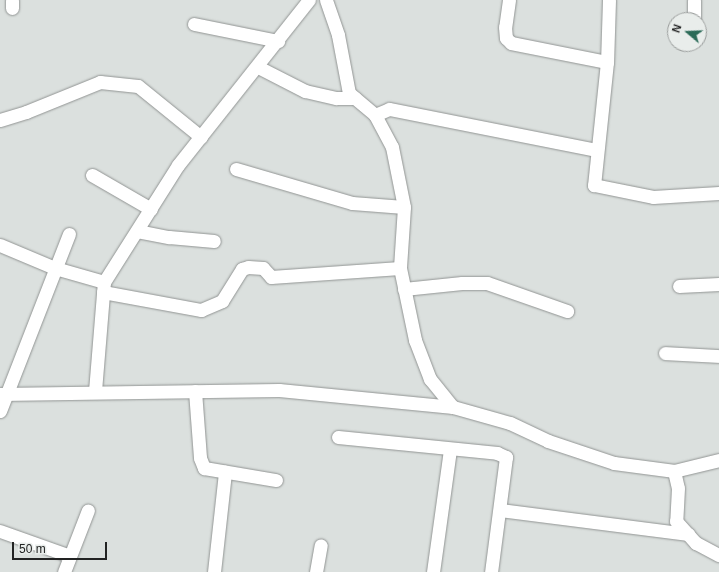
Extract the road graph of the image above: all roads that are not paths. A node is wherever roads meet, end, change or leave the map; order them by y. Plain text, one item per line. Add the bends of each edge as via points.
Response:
1 (309, 0) edge
2 (326, 0) edge
3 (509, 0) edge
4 (609, 0) edge
5 (694, 0) edge
6 (694, 12) edge
7 (194, 24) dead end
8 (278, 41) junction
9 (607, 62) junction
10 (258, 67) junction
11 (355, 98) junction
12 (375, 115) junction
13 (0, 120) edge
14 (201, 137) junction
15 (597, 150) junction
16 (236, 169) dead end
17 (92, 175) dead end
18 (719, 192) edge
19 (404, 207) junction
20 (151, 209) junction
21 (137, 231) junction
22 (69, 234) dead end
23 (214, 241) dead end
24 (0, 245) edge
25 (55, 268) junction
26 (400, 268) junction
27 (719, 284) edge
28 (679, 286) dead end
29 (104, 287) junction
30 (404, 289) junction
31 (567, 311) dead end
32 (665, 353) dead end
33 (719, 356) edge
34 (95, 391) junction
35 (195, 391) junction
36 (3, 394) edge
37 (453, 407) junction
38 (0, 411) edge
39 (338, 436) dead end
40 (450, 450) junction
41 (719, 460) edge
42 (674, 471) junction
43 (225, 472) junction
44 (276, 480) dead end
45 (88, 510) dead end
46 (500, 510) junction
47 (0, 531) edge
48 (688, 534) junction
49 (321, 545) dead end
50 (719, 555) edge
51 (70, 556) junction
52 (64, 572) edge
53 (214, 572) edge
54 (316, 572) edge
55 (433, 572) edge
56 (491, 572) edge

1 - 8 street
2 - 11 street via 338,35 349,93
3 - 9 street via 505,28 506,38 511,43
4 - 9 street
5 - 6 street
7 - 8 street
8 - 10 street
9 - 15 street
10 - 11 street via 305,91 336,98
10 - 14 street
11 - 12 street
12 - 15 street via 389,109
12 - 19 street via 392,147
13 - 14 street via 100,82 138,86
14 - 20 street via 178,166
15 - 18 street via 594,184 653,197
16 - 19 street via 352,203
17 - 20 street
19 - 26 street
20 - 21 street
21 - 23 street
21 - 29 street
22 - 25 street
24 - 25 street
25 - 29 street
25 - 36 street
26 - 29 street via 271,277 263,268 248,267 242,269 222,301 201,310
26 - 30 street
27 - 28 street
29 - 34 street
30 - 31 street via 487,283
30 - 37 street via 415,340 430,379
32 - 33 street
34 - 35 street
34 - 36 street
35 - 37 street via 279,390
35 - 43 street via 201,464 204,468
36 - 38 street
37 - 42 street via 510,423 548,441 614,463
39 - 40 street
40 - 46 street via 497,453 506,457
40 - 55 street
41 - 42 street
42 - 48 street via 678,488 676,521
43 - 44 street
43 - 53 street
45 - 51 street
46 - 48 street
46 - 56 street
47 - 51 street
48 - 50 street via 696,543
49 - 54 street
51 - 52 street

